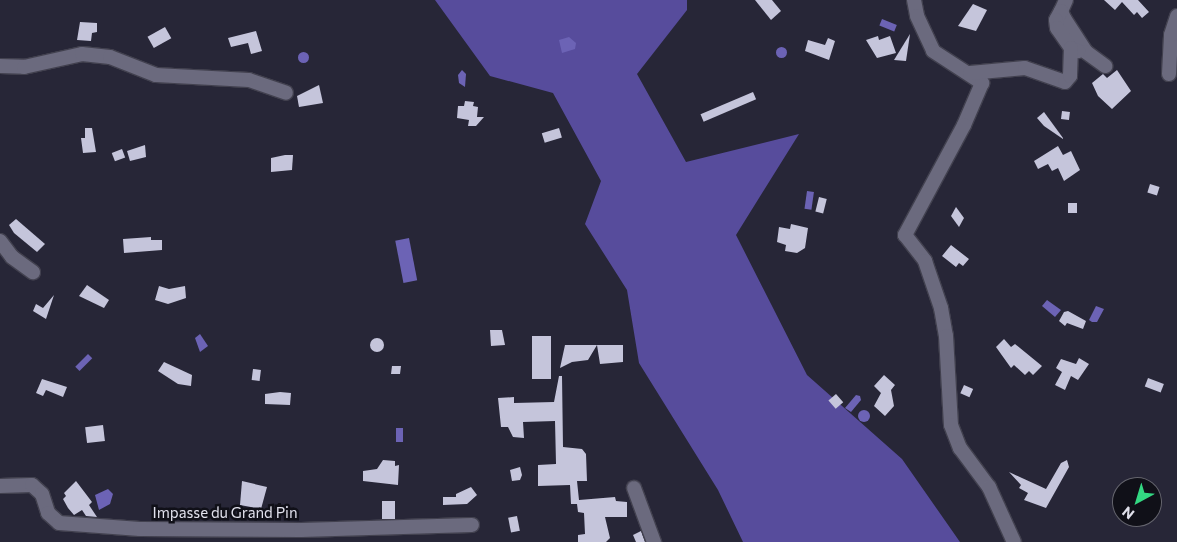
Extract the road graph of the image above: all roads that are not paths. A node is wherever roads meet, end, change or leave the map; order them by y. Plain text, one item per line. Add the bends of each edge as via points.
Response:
1 (914, 0) edge
2 (1064, 6) edge
3 (1177, 16) edge
4 (1072, 48) junction
5 (1086, 52) junction
6 (0, 66) edge
7 (1105, 66) dead end
8 (970, 74) junction
9 (1169, 74) dead end
10 (286, 93) dead end
11 (0, 241) edge
12 (33, 272) dead end
13 (0, 486) edge
14 (634, 488) dead end
15 (472, 525) dead end
16 (654, 542) edge
17 (1014, 542) edge

1 - 8 street via 917,16 933,51
2 - 4 street via 1056,20 1057,28
2 - 5 street
3 - 9 street via 1171,35
4 - 5 street
4 - 8 street via 1070,76 1065,82 1025,68
5 - 7 street
6 - 10 street via 24,67 82,54 110,57 156,75 188,74 249,80
8 - 17 street via 982,83 964,125 905,235 925,261 941,308 946,336 951,426 960,448 990,487
11 - 12 street via 12,257
13 - 15 street, Impasse du Grand Pin via 32,485 42,494 48,513 59,523 68,524 140,529 282,530
14 - 16 street

